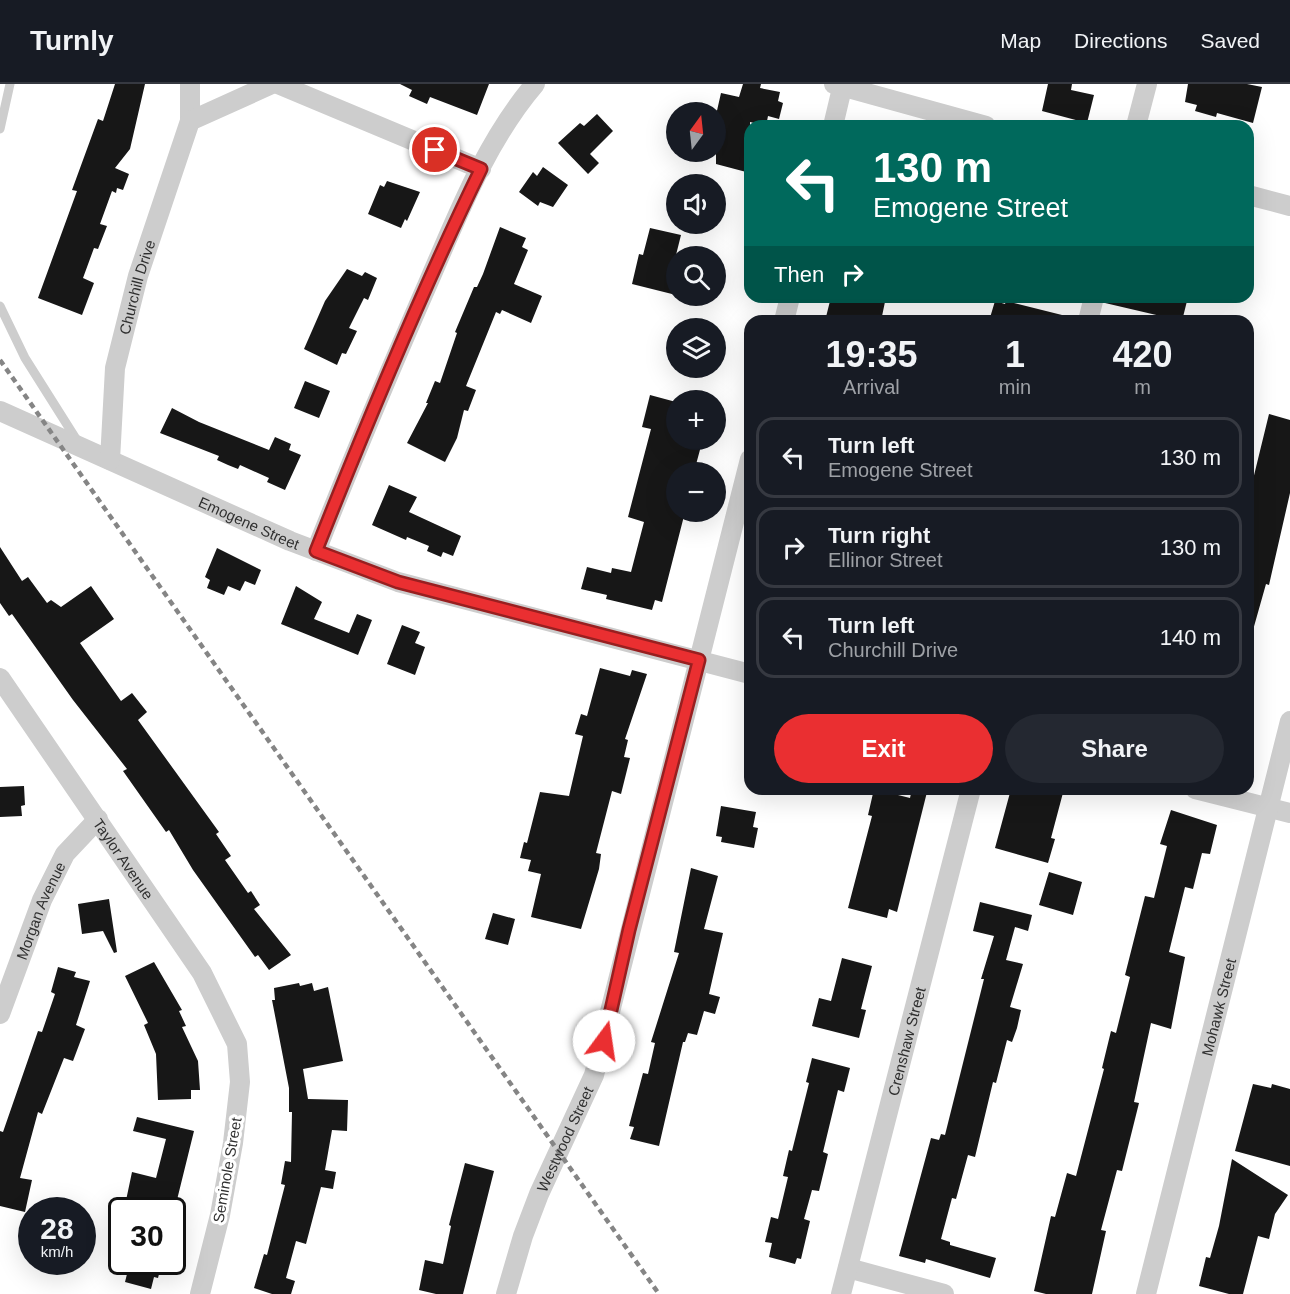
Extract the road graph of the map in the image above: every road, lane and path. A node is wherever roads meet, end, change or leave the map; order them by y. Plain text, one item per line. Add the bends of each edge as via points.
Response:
1 (10, 84) edge
2 (190, 84) edge
3 (272, 84) edge
4 (278, 84) edge
5 (535, 84) edge
6 (1147, 84) edge
7 (840, 85) edge
8 (190, 120) junction
9 (834, 120) edge
10 (965, 120) edge
11 (1138, 120) edge
12 (0, 129) edge
13 (481, 169) junction
14 (1254, 197) edge
15 (1290, 206) edge
16 (0, 306) edge
17 (0, 411) edge
18 (81, 447) junction
19 (110, 460) junction
20 (744, 483) edge
21 (316, 551) junction
22 (699, 660) junction
23 (744, 672) edge
24 (0, 678) edge
25 (1290, 721) edge
26 (969, 795) edge
27 (1219, 795) edge
28 (1268, 807) junction
29 (1290, 813) edge
30 (98, 819) junction
31 (0, 1014) edge
32 (237, 1044) joint
33 (848, 1268) junction
34 (200, 1294) edge
35 (506, 1294) edge
36 (841, 1294) edge
37 (944, 1294) edge
38 (1146, 1294) edge

1 - 12 lane
2 - 8 street, Churchill Drive
3 - 8 street
4 - 13 street
5 - 13 street via 520,101
6 - 11 street
7 - 9 street
7 - 10 street
8 - 19 street, Churchill Drive via 138,276 118,356
13 - 21 street via 368,420
14 - 15 street
16 - 18 lane via 25,358
17 - 18 street, Emogene Street
18 - 19 street, Emogene Street
19 - 21 street, Emogene Street
20 - 22 street, Westwood Street
21 - 22 street, Emogene Street via 398,582
22 - 23 street, Emogene Street
22 - 35 street, Westwood Street via 594,1075 539,1194
24 - 30 street, Taylor Avenue
25 - 28 street, Mohawk Street
26 - 33 street, Crenshaw Street
27 - 28 street
28 - 29 street
28 - 38 street, Mohawk Street
30 - 31 street, Morgan Avenue via 65,854
30 - 32 street, Taylor Avenue via 202,973
32 - 34 street, Seminole Street via 240,1082 233,1143
33 - 36 street, Crenshaw Street
33 - 37 street

